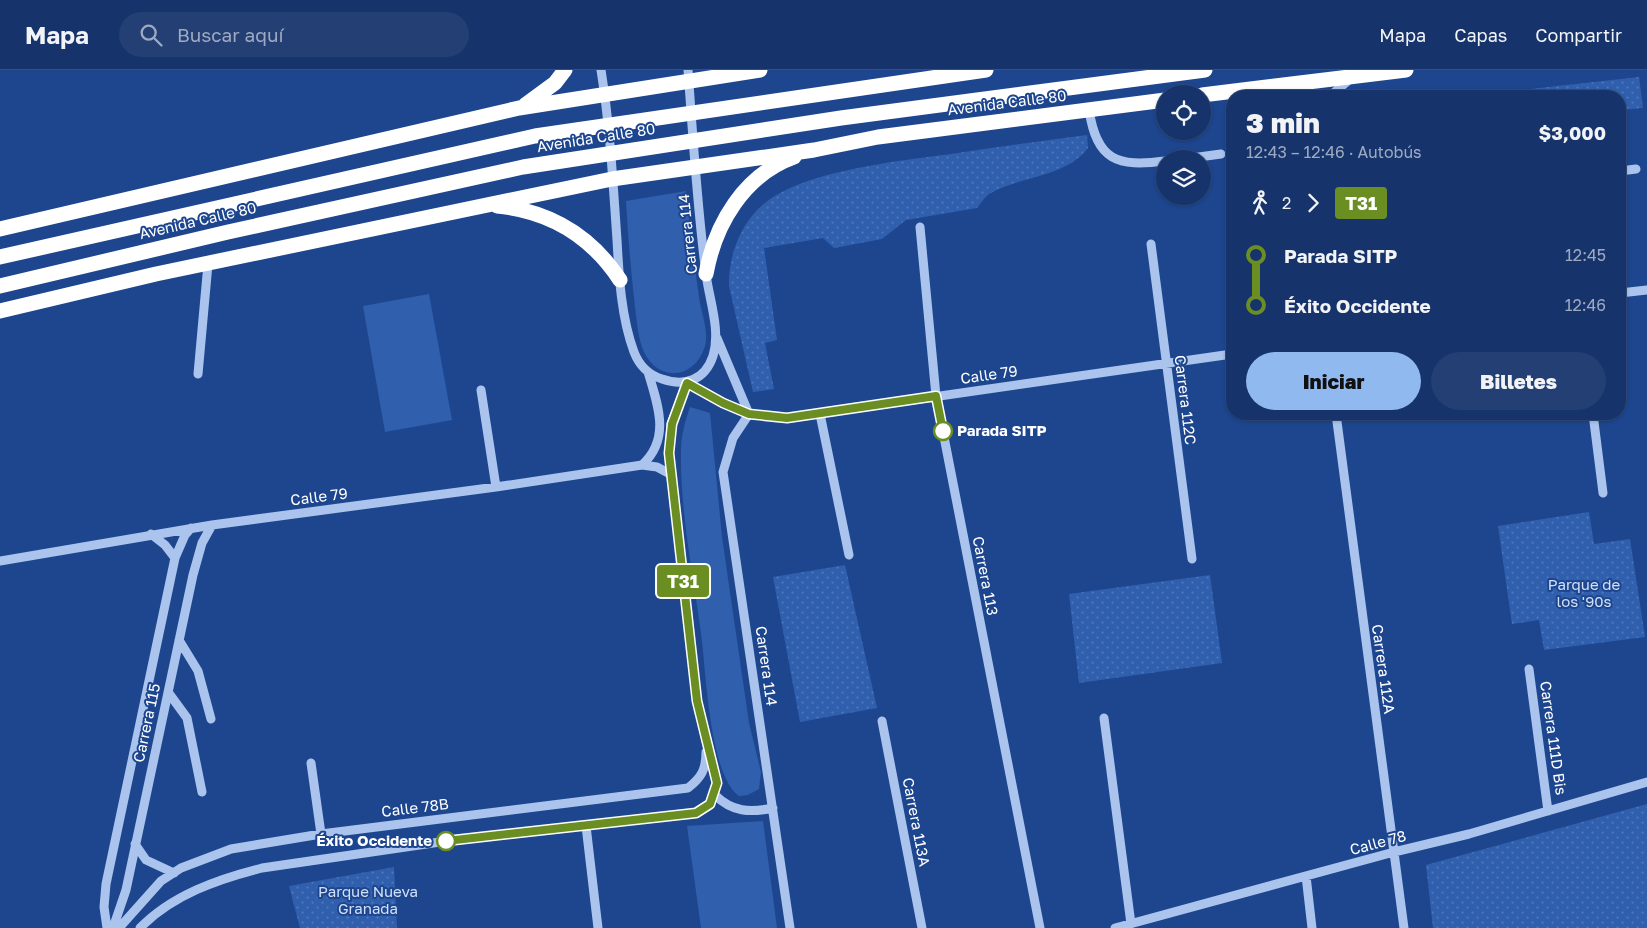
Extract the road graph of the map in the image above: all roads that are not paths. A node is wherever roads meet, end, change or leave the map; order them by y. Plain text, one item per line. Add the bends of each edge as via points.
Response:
1 (565, 70) edge
2 (601, 70) edge
3 (760, 70) edge
4 (986, 70) edge
5 (1205, 70) edge
6 (1406, 70) edge
7 (688, 75) edge
8 (1353, 77) junction
9 (1269, 90) edge
10 (1337, 90) edge
11 (605, 94) junction
12 (1226, 95) edge
13 (1211, 96) edge
14 (1156, 101) edge
15 (518, 108) junction
16 (1089, 110) junction
17 (691, 112) junction
18 (608, 124) junction
19 (694, 140) junction
20 (814, 150) junction
21 (610, 152) junction
22 (1221, 154) dead end
23 (1211, 155) edge
24 (1156, 162) edge
25 (696, 166) junction
26 (1636, 169) dead end
27 (1626, 170) edge
28 (612, 179) junction
29 (466, 208) junction
30 (920, 227) dead end
31 (0, 229) edge
32 (1151, 244) dead end
33 (0, 257) edge
34 (208, 264) junction
35 (706, 274) junction
36 (620, 280) junction
37 (0, 286) edge
38 (1647, 290) edge
39 (1626, 292) edge
40 (0, 311) edge
41 (715, 334) junction
42 (1226, 355) edge
43 (1167, 364) junction
44 (648, 372) junction
45 (198, 374) dead end
46 (687, 383) junction
47 (481, 390) dead end
48 (936, 396) junction
49 (749, 414) junction
50 (820, 414) junction
51 (1337, 420) edge
52 (1594, 420) edge
53 (642, 465) junction
54 (670, 474) junction
55 (496, 487) junction
56 (1603, 493) dead end
57 (212, 525) junction
58 (191, 528) junction
59 (151, 534) junction
60 (849, 555) dead end
61 (175, 558) junction
62 (1192, 559) dead end
63 (0, 561) edge
64 (179, 640) junction
65 (1529, 669) dead end
66 (168, 692) junction
67 (1104, 718) dead end
68 (211, 719) dead end
69 (882, 721) dead end
70 (705, 742) junction
71 (311, 763) dead end
72 (1647, 782) edge
73 (202, 792) dead end
74 (714, 795) junction
75 (773, 808) junction
76 (1548, 810) junction
77 (586, 826) junction
78 (321, 834) junction
79 (135, 844) junction
80 (1394, 852) junction
81 (174, 873) junction
82 (1306, 876) junction
83 (1131, 924) junction
84 (107, 928) edge
85 (114, 928) edge
86 (120, 928) edge
87 (140, 928) edge
88 (598, 928) edge
89 (790, 928) edge
90 (922, 928) edge
91 (1040, 928) edge
92 (1115, 928) edge
93 (1312, 928) edge
94 (1404, 928) edge

1 - 15 highway via 538,97
2 - 11 street
3 - 7 highway
4 - 17 highway, Avenida Calle 80
5 - 19 highway, Avenida Calle 80
6 - 8 highway
7 - 11 highway
7 - 17 street, Carrera 114
8 - 9 highway
8 - 10 street
11 - 15 highway
11 - 18 street
12 - 13 highway
14 - 16 highway, Avenida Calle 80
15 - 31 highway
16 - 20 highway, Avenida Calle 80 via 878,137
16 - 24 street via 1096,141 1106,153 1121,162 1138,165
17 - 18 highway, Avenida Calle 80
17 - 19 street, Carrera 114
18 - 21 street
18 - 33 highway, Avenida Calle 80 via 535,136
19 - 21 highway, Avenida Calle 80
19 - 25 street, Carrera 114
20 - 25 highway, Avenida Calle 80
20 - 35 highway via 768,171 736,201 716,235
21 - 28 street
21 - 37 highway, Avenida Calle 80 via 524,167 228,232
22 - 23 street
25 - 28 highway, Avenida Calle 80
25 - 35 street, Carrera 114
26 - 27 street
28 - 29 highway, Avenida Calle 80
28 - 36 street
29 - 34 highway, Avenida Calle 80
29 - 36 highway via 515,208 560,224 600,253
30 - 48 street, Carrera 113
32 - 43 street, Carrera 112C
34 - 40 highway, Avenida Calle 80
34 - 45 street
35 - 41 street, Carrera 114
36 - 44 street via 634,352
38 - 39 street
41 - 46 street, Carrera 114 via 716,343 708,366
41 - 49 street
42 - 43 street, Calle 79
43 - 48 street, Calle 79
43 - 62 street, Carrera 112C
44 - 46 street via 664,380
44 - 53 street via 660,438 657,448
46 - 49 street, Calle 79
46 - 54 street via 669,438
47 - 55 street
48 - 50 street, Calle 79
48 - 91 street, Carrera 113
49 - 50 street, Calle 79 via 787,418
49 - 75 street, Carrera 114 via 733,438 723,472
50 - 60 street
51 - 80 street, Carrera 112A
52 - 56 street
53 - 54 street via 657,467
53 - 55 street, Calle 79
54 - 70 street via 697,701
55 - 57 street, Calle 79
57 - 58 street, Calle 79
57 - 64 street, Carrera 115 via 202,543
58 - 59 street, Calle 79
58 - 61 street, Carrera 115
59 - 61 street
59 - 63 street, Calle 79
61 - 84 street, Carrera 115 via 106,884 104,907
64 - 66 street, Carrera 115
64 - 68 street via 198,671
65 - 76 street, Carrera 111D Bis
66 - 73 street via 188,718
66 - 79 street, Carrera 115
67 - 83 street
69 - 90 street, Carrera 113A
70 - 74 street via 717,783
70 - 78 street, Calle 78B via 703,775 688,788
71 - 78 street
72 - 76 street, Calle 78
74 - 75 street via 725,805 739,810 753,812
74 - 77 street via 710,804 696,813
75 - 89 street, Carrera 114
76 - 80 street, Calle 78
77 - 87 street via 440,842 262,868 200,888 163,908
77 - 88 street
78 - 81 street, Calle 78B via 231,849
79 - 81 street via 146,860
79 - 85 street, Carrera 115
80 - 82 street, Calle 78
80 - 94 street, Carrera 112A
81 - 86 street, Calle 78B via 148,893
82 - 83 street, Calle 78
82 - 93 street
83 - 92 street, Calle 78

